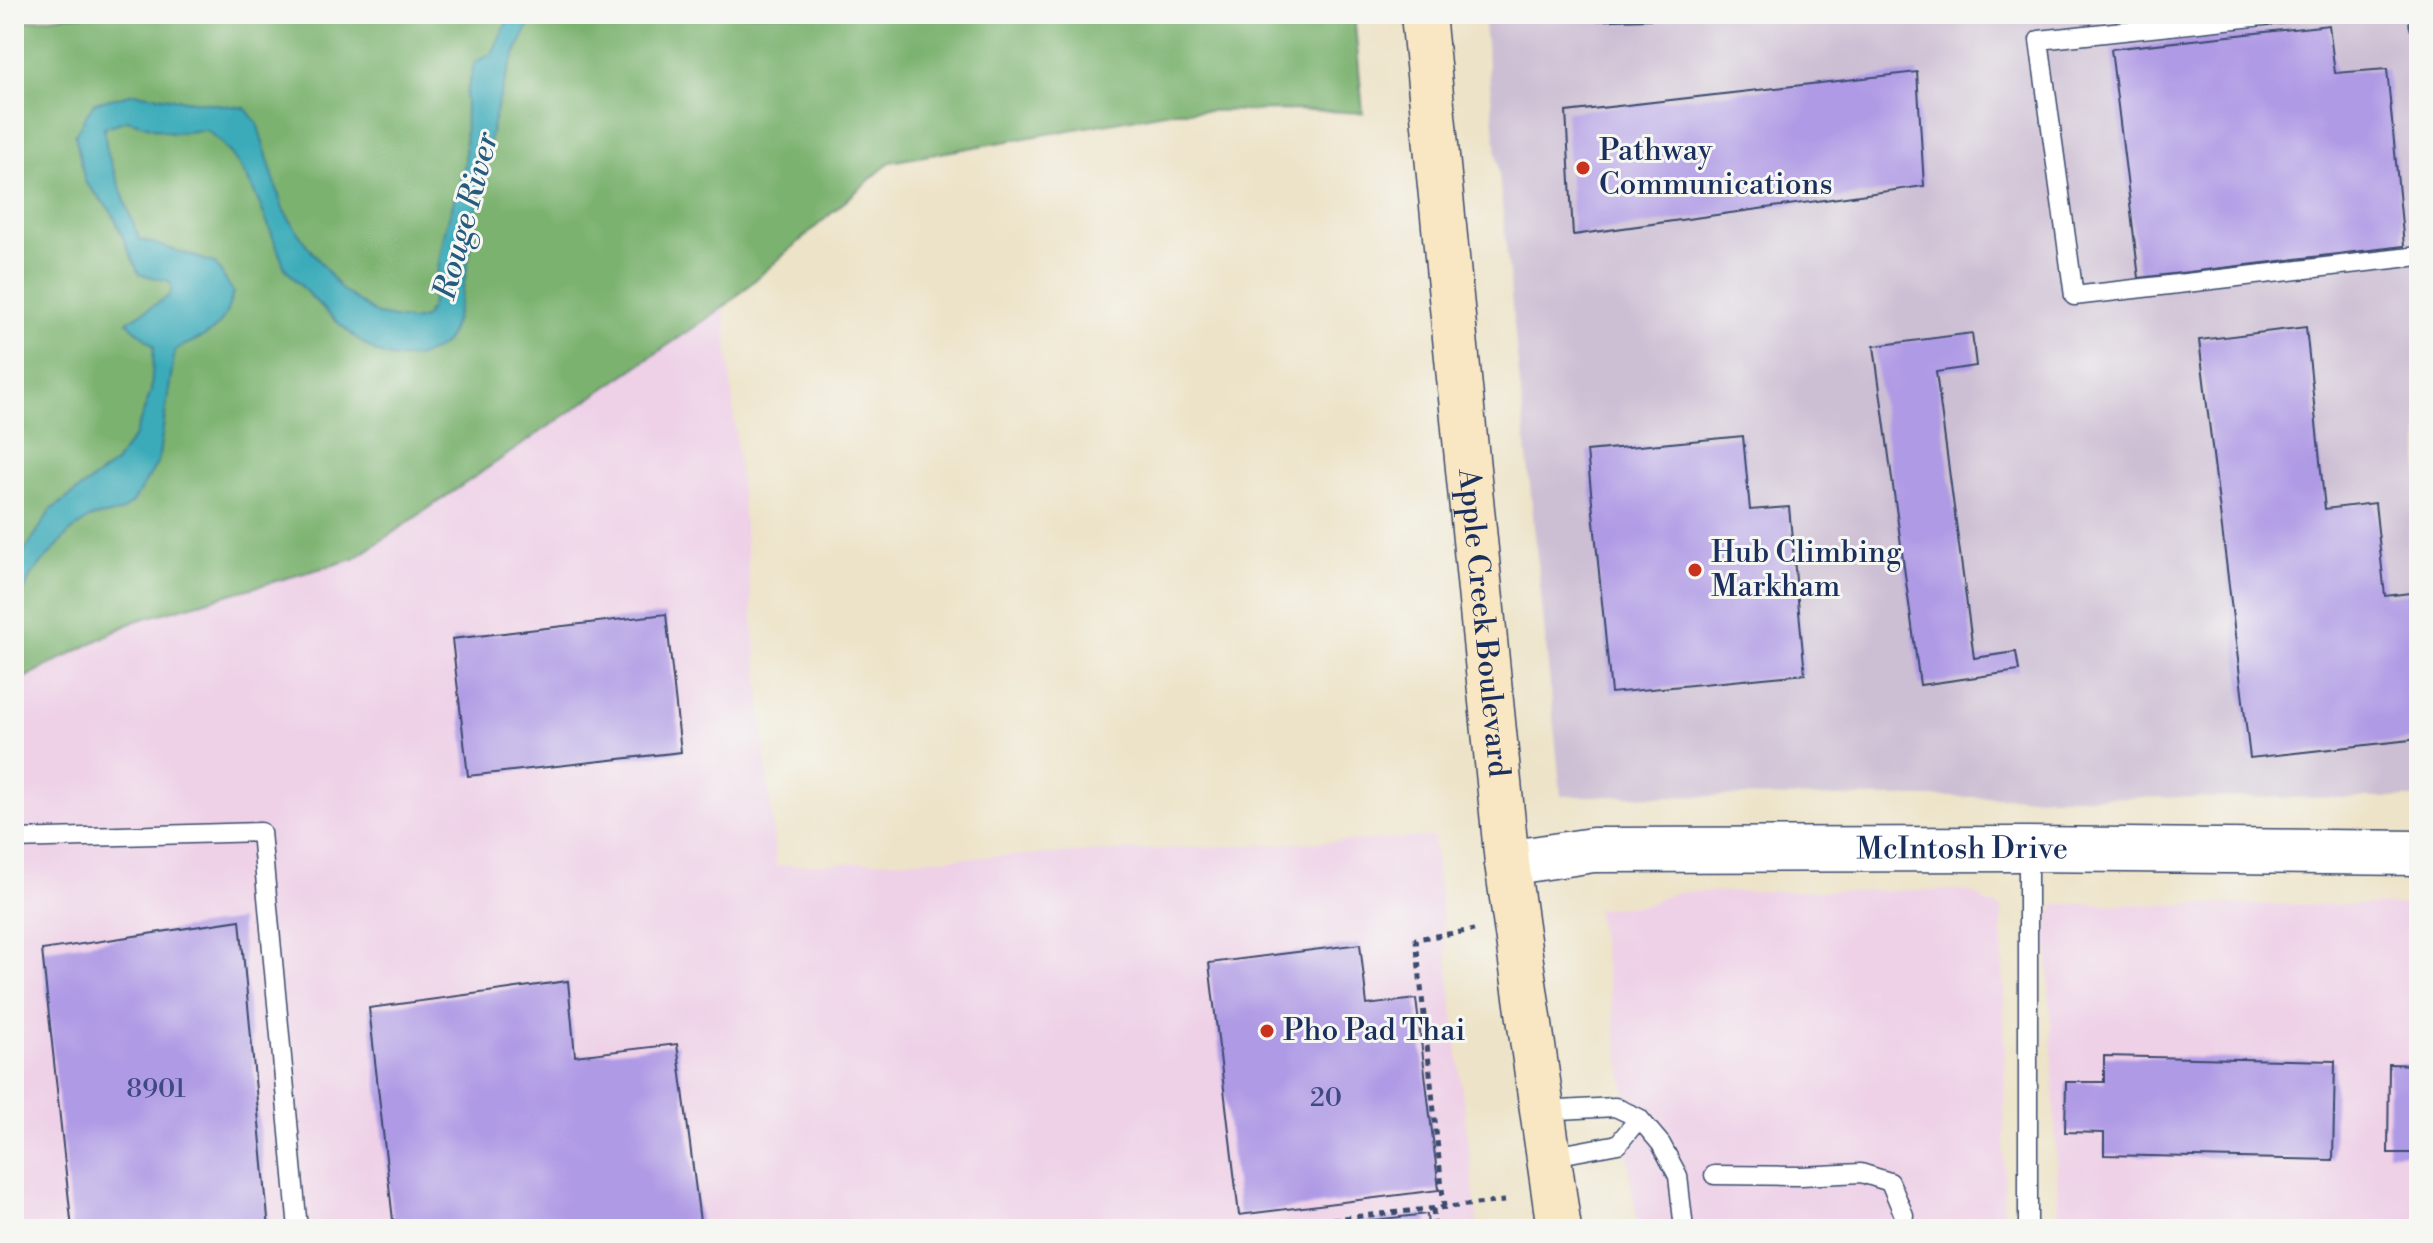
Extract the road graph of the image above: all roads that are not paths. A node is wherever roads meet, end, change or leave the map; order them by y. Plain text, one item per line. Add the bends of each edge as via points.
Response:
1 (1423, 14) edge
2 (2282, 14) edge
3 (2418, 14) edge
4 (2419, 25) edge
5 (2419, 256) edge
6 (14, 839) edge
7 (2028, 849) junction
8 (2419, 853) edge
9 (1507, 863) junction
10 (1542, 1111) junction
11 (1639, 1118) junction
12 (1549, 1157) junction
13 (1714, 1175) dead end
14 (298, 1229) edge
15 (1559, 1229) edge
16 (1684, 1229) edge
17 (1902, 1229) edge
18 (2028, 1229) edge

1 - 9 main road, Apple Creek Boulevard
2 - 5 lane via 2039,40 2074,296
3 - 4 lane
6 - 14 lane via 261,832
7 - 8 street, McIntosh Drive
7 - 9 street, McIntosh Drive via 1583,851
7 - 18 lane
9 - 10 main road, Apple Creek Boulevard
10 - 11 lane via 1615,1107
10 - 12 main road, Apple Creek Boulevard
11 - 12 lane via 1618,1144
11 - 16 lane via 1678,1176
12 - 15 main road, Apple Creek Boulevard
13 - 17 lane via 1861,1173 1890,1182 1904,1215

